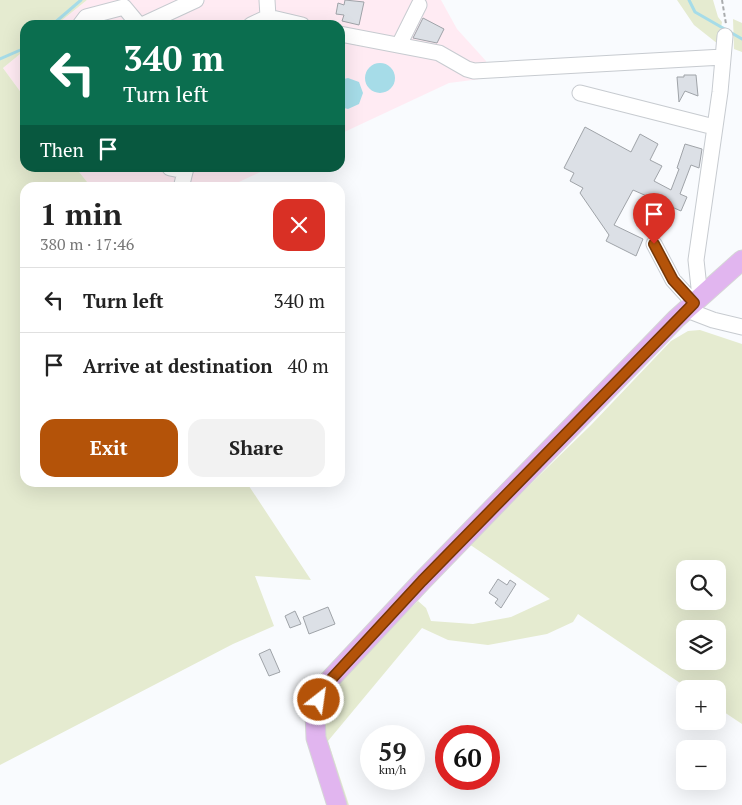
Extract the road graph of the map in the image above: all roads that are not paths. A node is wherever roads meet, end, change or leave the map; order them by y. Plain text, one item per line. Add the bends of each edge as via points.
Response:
1 (196, 0) edge
2 (267, 0) edge
3 (419, 6) dead end
4 (268, 17) junction
5 (84, 20) edge
6 (136, 20) edge
7 (151, 20) edge
8 (262, 20) edge
9 (281, 20) edge
10 (726, 29) road end
11 (345, 35) edge
12 (399, 45) junction
13 (723, 57) junction
14 (580, 92) dead end
15 (714, 127) junction
16 (654, 244) dead end
17 (742, 260) edge
18 (694, 303) junction
19 (742, 327) edge
20 (337, 805) edge

1 - 7 street
2 - 4 street
3 - 12 street
4 - 8 street
4 - 9 street
5 - 6 street via 124,7
10 - 13 street
11 - 12 street
12 - 13 street via 439,52 474,71
13 - 15 street
14 - 15 street
15 - 18 street via 696,260
16 - 18 street via 673,280
17 - 18 main road
18 - 19 street via 713,320
18 - 20 main road via 422,581 324,687 315,713 316,738

